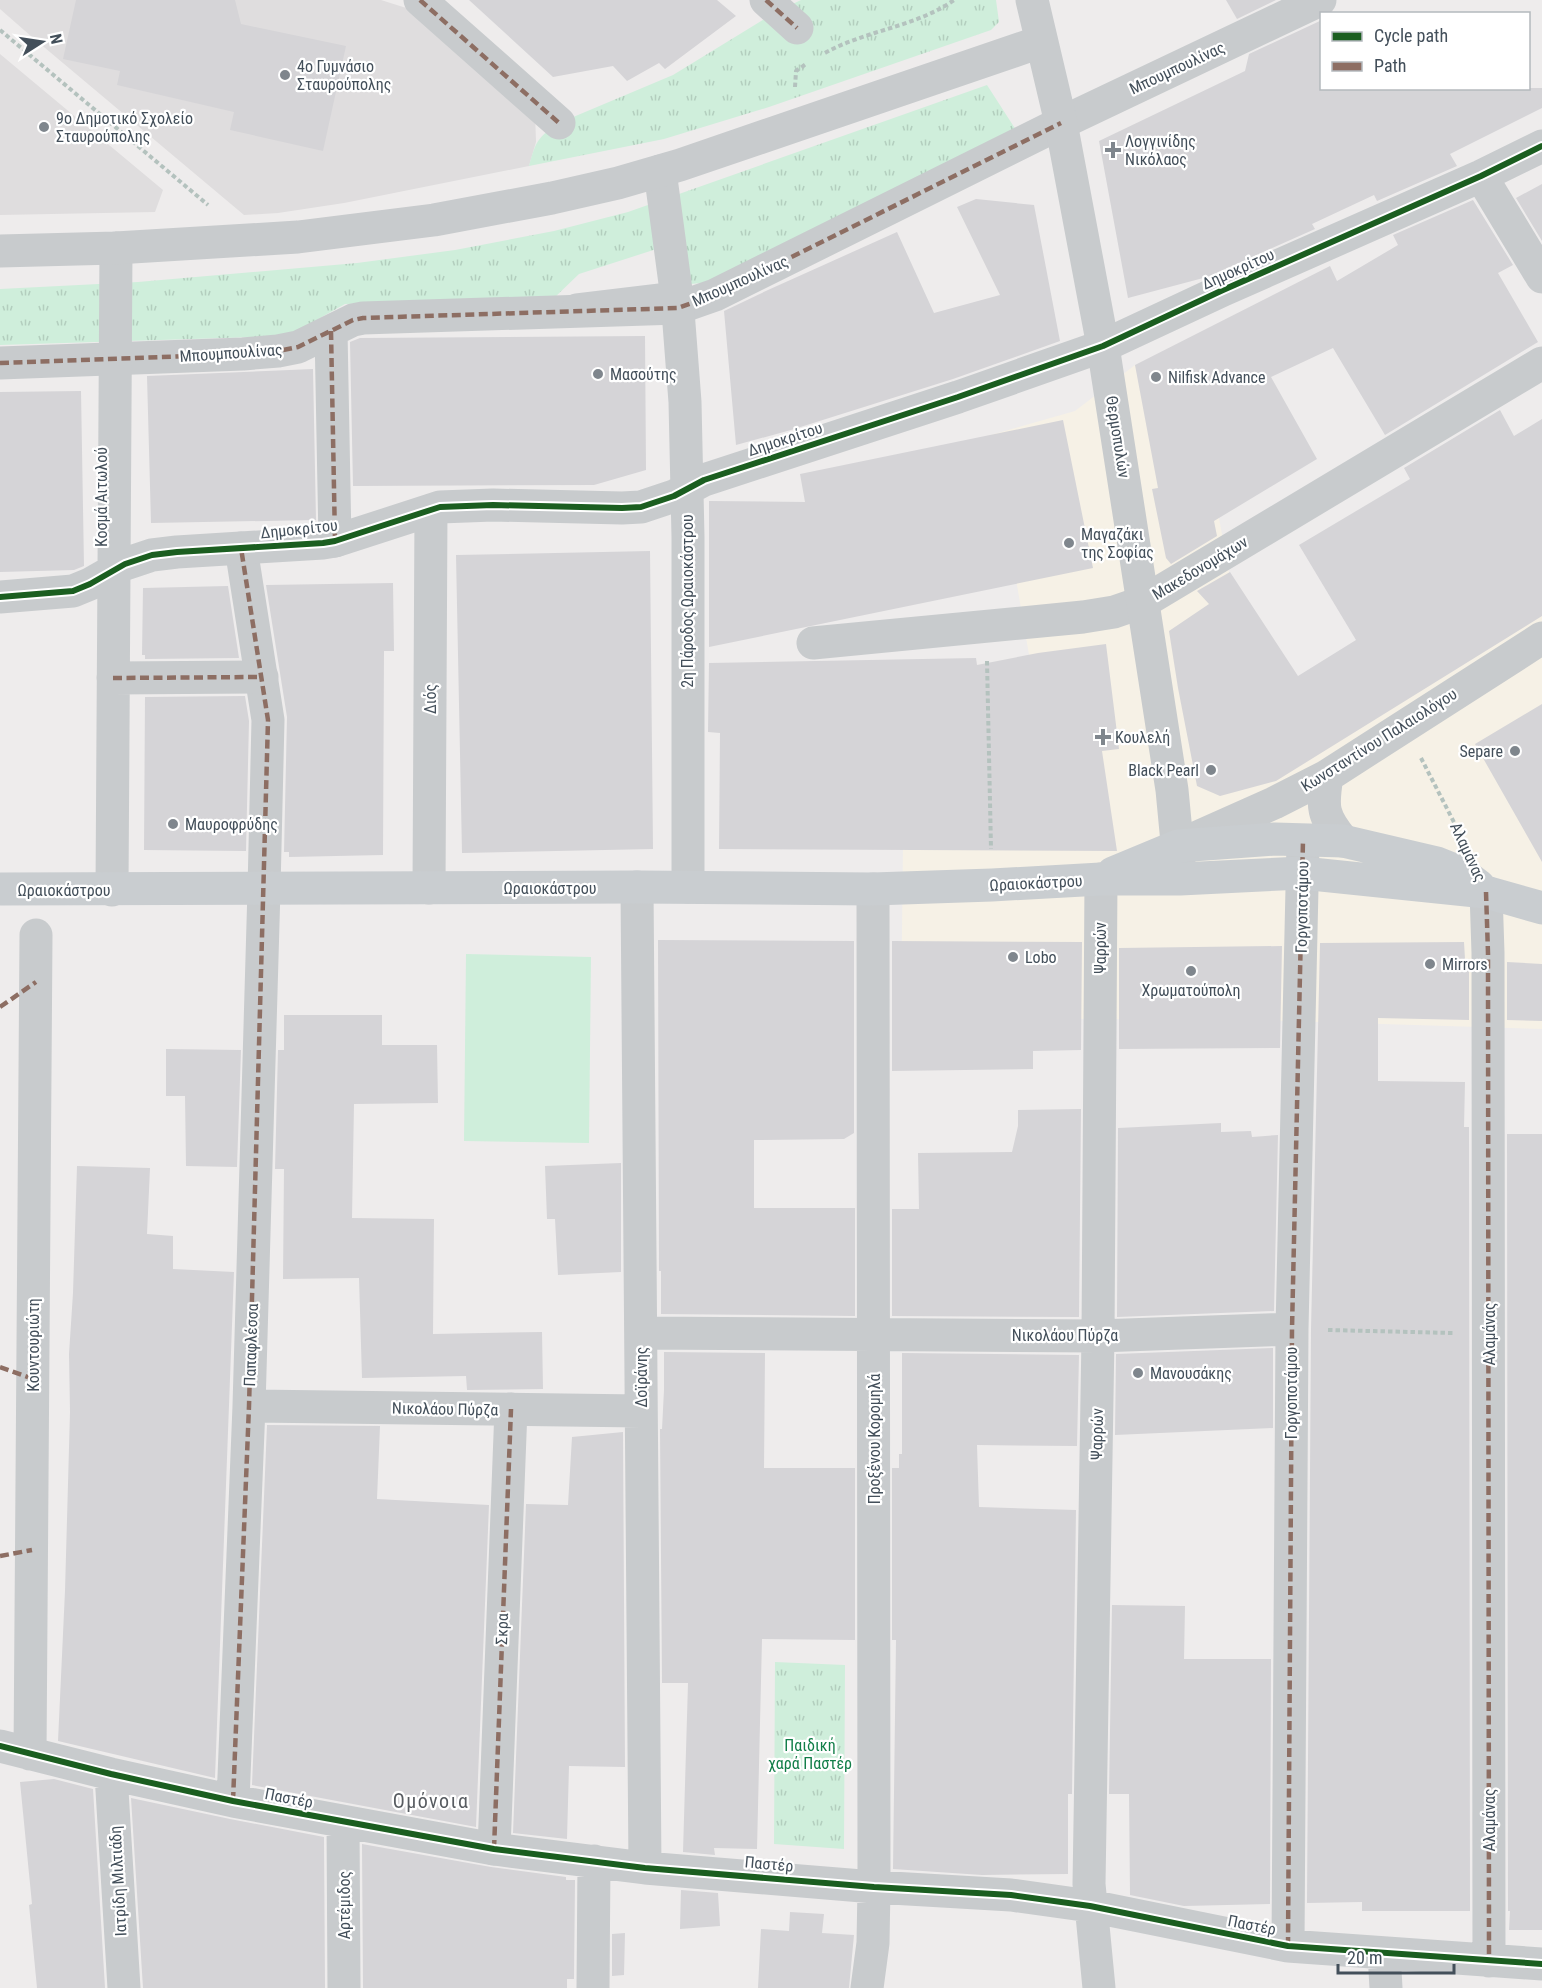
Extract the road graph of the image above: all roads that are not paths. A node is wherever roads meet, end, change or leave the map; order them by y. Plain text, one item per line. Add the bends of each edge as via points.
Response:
1 (420, 0) edge
2 (766, 0) edge
3 (1032, 0) edge
4 (1320, 0) edge
5 (797, 28) dead end
6 (1040, 42) junction
7 (559, 123) dead end
8 (1061, 123) junction
9 (1542, 146) edge
10 (660, 171) junction
11 (1481, 176) junction
12 (116, 248) junction
13 (0, 251) edge
14 (1542, 277) edge
15 (678, 303) junction
16 (331, 331) junction
17 (1103, 346) junction
18 (116, 360) junction
19 (0, 363) edge
20 (1542, 363) edge
21 (686, 488) junction
22 (431, 510) junction
23 (340, 539) junction
24 (241, 548) junction
25 (114, 569) junction
26 (0, 597) edge
27 (1143, 602) junction
28 (1542, 638) edge
29 (813, 642) dead end
30 (262, 677) junction
31 (113, 678) junction
32 (1327, 776) junction
33 (1303, 840) junction
34 (1343, 841) junction
35 (1178, 846) junction
36 (1302, 873) junction
37 (1101, 879) junction
38 (1180, 879) junction
39 (637, 887) junction
40 (688, 887) junction
41 (429, 888) junction
42 (264, 889) junction
43 (873, 889) junction
44 (0, 890) edge
45 (112, 890) junction
46 (1486, 892) junction
47 (1542, 908) edge
48 (36, 935) dead end
49 (1292, 1329) junction
50 (640, 1333) junction
51 (874, 1334) junction
52 (1098, 1336) junction
53 (249, 1406) junction
54 (511, 1410) junction
55 (641, 1411) junction
56 (15, 1750) edge
57 (111, 1774) junction
58 (233, 1801) junction
59 (343, 1822) junction
60 (494, 1849) junction
61 (594, 1861) junction
62 (645, 1868) junction
63 (874, 1887) junction
64 (1090, 1906) junction
65 (1288, 1947) junction
66 (1384, 1953) junction
67 (1489, 1961) junction
68 (1542, 1964) edge
69 (124, 1988) edge
70 (344, 1988) edge
71 (593, 1988) edge
72 (867, 1988) edge
73 (1099, 1988) edge
74 (1386, 1988) edge

1 - 7 street
2 - 5 street
3 - 6 street, Θερμοπυλών
4 - 8 street, Μπουμπουλίνας
6 - 8 street, Θερμοπυλών
6 - 10 street
8 - 15 street, Μπουμπουλίνας via 715,295
8 - 17 street, Θερμοπυλών
9 - 11 street, Δημοκρίτου
10 - 12 street via 552,198 434,220 298,237
10 - 15 street, 2η Πάροδος Ωραιοκάστρου
11 - 14 street
11 - 17 street, Δημοκρίτου
12 - 13 street
12 - 18 street, Κοσμά Αιτωλού
15 - 16 street, Μπουμπουλίνας via 363,318
15 - 21 street, 2η Πάροδος Ωραιοκάστρου
16 - 18 street, Μπουμπουλίνας via 290,350
16 - 23 street
17 - 21 street, Δημοκρίτου
17 - 27 street, Θερμοπυλών
18 - 19 street, Μπουμπουλίνας
18 - 25 street, Κοσμά Αιτωλού
20 - 27 street, Μακεδονομάχων
21 - 22 street, Δημοκρίτου via 641,507 493,505
21 - 40 street, 2η Πάροδος Ωραιοκάστρου
22 - 23 street, Δημοκρίτου
22 - 41 street, Διός
23 - 24 street, Δημοκρίτου
24 - 25 street, Δημοκρίτου via 152,555
24 - 30 street, Παπαφλέσσα
25 - 26 street, Δημοκρίτου via 73,591
25 - 31 street, Κοσμά Αιτωλού
27 - 29 street, Μακεδονομάχων via 1083,617
27 - 35 street, Θερμοπυλών
28 - 32 street, Κωνσταντίνου Παλαιολόγου
30 - 31 street
30 - 42 street, Παπαφλέσσα via 268,720
31 - 45 street, Κοσμά Αιτωλού
32 - 34 street via 1324,813
32 - 35 street, Κωνσταντίνου Παλαιολόγου
33 - 34 main road, Ωραιοκάστρου
33 - 35 main road, Ωραιοκάστρου
33 - 36 street, Γοργοποτάμου
34 - 46 main road, Ωραιοκάστρου via 1437,863 1462,873
35 - 37 main road, Ωραιοκάστρου
35 - 38 street, Θερμοπυλών
36 - 38 main road, Ωραιοκάστρου
36 - 46 main road, Ωραιοκάστρου
36 - 49 street, Γοργοποτάμου
37 - 38 main road, Ωραιοκάστρου
37 - 43 main road, Ωραιοκάστρου
37 - 52 street, Ψαρρών
39 - 40 main road, Ωραιοκάστρου
39 - 41 main road, Ωραιοκάστρου
39 - 50 street, Δοϊράνης
40 - 43 main road, Ωραιοκάστρου
41 - 42 main road, Ωραιοκάστρου
42 - 45 main road, Ωραιοκάστρου
42 - 53 street, Παπαφλέσσα
43 - 51 street, Προξένου Κορομηλά
44 - 45 main road, Ωραιοκάστρου
46 - 47 main road, Ωραιοκάστρου
46 - 67 street, Αλαμάνας
48 - 56 street, Κουντουριώτη
49 - 52 street, Νικολάου Πύρζα
49 - 65 street, Γοργοποτάμου
50 - 51 street, Νικολάου Πύρζα
50 - 55 street, Δοϊράνης
51 - 52 street, Νικολάου Πύρζα
51 - 63 street, Προξένου Κορομηλά
52 - 64 street, Ψαρρών
53 - 54 street, Νικολάου Πύρζα
53 - 58 street, Παπαφλέσσα
54 - 55 street, Νικολάου Πύρζα
54 - 60 street, Σκρα
55 - 62 street, Δοϊράνης
56 - 57 street, Παστέρ
57 - 58 street, Παστέρ
57 - 69 street, Ιατρίδη Μιλτιάδη
58 - 59 street, Παστέρ
59 - 60 street, Παστέρ
59 - 70 street, Αρτέμιδος
60 - 61 street, Παστέρ
61 - 62 street, Παστέρ
61 - 71 street
62 - 63 street, Παστέρ
63 - 64 street, Παστέρ via 1011,1895
63 - 72 street, Προξένου Κορομηλά
64 - 65 street, Παστέρ
64 - 73 street, Ψαρρών
65 - 66 street, Παστέρ
66 - 67 street, Παστέρ
66 - 74 street
67 - 68 street, Παστέρ

